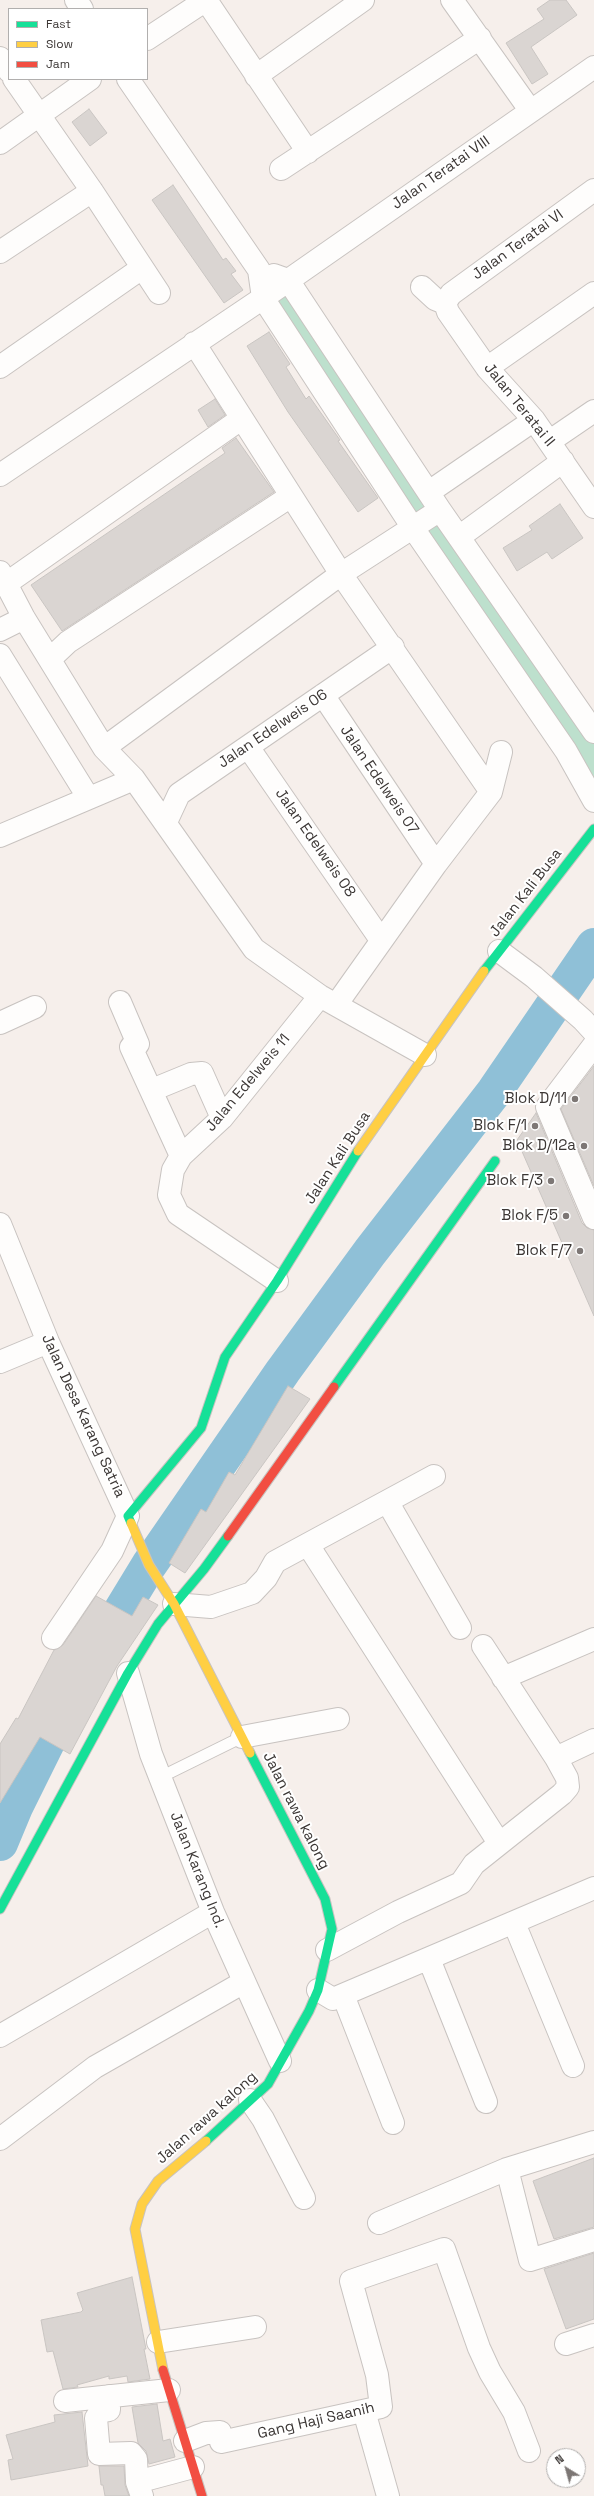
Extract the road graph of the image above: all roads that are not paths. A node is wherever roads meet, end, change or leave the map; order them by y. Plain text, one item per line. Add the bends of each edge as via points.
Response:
1 (206, 0) edge
2 (363, 0) edge
3 (452, 0) edge
4 (148, 38) edge
5 (480, 38) junction
6 (0, 58) edge
7 (594, 67) edge
8 (8, 70) edge
9 (256, 76) junction
10 (15, 80) edge
11 (89, 80) edge
12 (129, 80) edge
13 (530, 110) junction
14 (39, 116) junction
15 (0, 143) edge
16 (308, 152) junction
17 (281, 169) dead end
18 (594, 190) edge
19 (92, 191) junction
20 (0, 252) edge
21 (142, 268) junction
22 (259, 270) junction
23 (288, 280) junction
24 (422, 287) dead end
25 (159, 293) dead end
26 (594, 293) edge
27 (263, 298) junction
28 (445, 303) junction
29 (194, 343) junction
30 (0, 367) edge
31 (487, 368) junction
32 (594, 411) edge
33 (241, 419) junction
34 (534, 420) junction
35 (550, 441) junction
36 (563, 461) junction
37 (0, 475) edge
38 (429, 492) junction
39 (291, 496) junction
40 (594, 507) edge
41 (440, 510) junction
42 (413, 528) junction
43 (459, 537) junction
44 (341, 574) junction
45 (3, 578) edge
46 (24, 618) junction
47 (0, 630) edge
48 (393, 647) junction
49 (0, 655) edge
50 (50, 659) junction
51 (323, 695) junction
52 (594, 732) edge
53 (248, 747) junction
54 (104, 748) junction
55 (501, 752) dead end
56 (134, 779) junction
57 (491, 792) junction
58 (88, 798) junction
59 (594, 801) edge
60 (166, 822) junction
61 (594, 829) edge
62 (0, 836) edge
63 (436, 864) junction
64 (382, 940) junction
65 (499, 951) junction
66 (328, 1000) junction
67 (120, 1002) dead end
68 (35, 1007) dead end
69 (0, 1022) edge
70 (589, 1026) edge
71 (594, 1045) edge
72 (425, 1055) junction
73 (152, 1090) junction
74 (222, 1118) junction
75 (181, 1156) junction
76 (495, 1161) dead end
77 (594, 1218) edge
78 (0, 1224) edge
79 (277, 1281) junction
80 (48, 1342) junction
81 (0, 1362) edge
82 (434, 1476) dead end
83 (388, 1503) junction
84 (132, 1525) junction
85 (308, 1545) junction
86 (174, 1604) junction
87 (460, 1628) dead end
88 (53, 1638) dead end
89 (594, 1638) edge
90 (483, 1646) dead end
91 (128, 1673) junction
92 (503, 1678) junction
93 (338, 1719) dead end
94 (242, 1737) junction
95 (594, 1740) edge
96 (556, 1758) junction
97 (170, 1772) dead end
98 (499, 1843) junction
99 (594, 1888) edge
100 (0, 1909) edge
101 (213, 1912) junction
102 (514, 1923) junction
103 (327, 1950) junction
104 (429, 1959) junction
105 (244, 1982) junction
106 (318, 1990) junction
107 (343, 1995) junction
108 (0, 2036) edge
109 (280, 2061) junction
110 (573, 2066) dead end
111 (250, 2100) junction
112 (486, 2102) dead end
113 (393, 2123) dead end
114 (0, 2139) edge
115 (594, 2142) edge
116 (507, 2169) junction
117 (304, 2198) dead end
118 (379, 2223) dead end
119 (594, 2240) edge
120 (255, 2327) dead end
121 (594, 2334) edge
122 (158, 2342) junction
123 (566, 2344) dead end
124 (169, 2390) junction
125 (109, 2396) junction
126 (65, 2401) dead end
127 (364, 2411) junction
128 (185, 2441) junction
129 (529, 2451) dead end
130 (193, 2468) junction
131 (140, 2489) edge
132 (197, 2495) edge
133 (388, 2496) edge

1 - 4 street
1 - 9 street
2 - 9 street
3 - 5 street
5 - 13 street
5 - 16 street
6 - 8 street
7 - 13 street, Jalan Teratai VIII
9 - 16 street
10 - 14 street
11 - 14 street
12 - 22 street
13 - 23 street, Jalan Teratai VIII
14 - 15 street
14 - 19 street
16 - 17 street
18 - 28 street, Jalan Teratai VI via 451,294
19 - 20 street
19 - 21 street
21 - 25 street
21 - 30 street
22 - 23 street
22 - 27 street
23 - 27 street, Jalan Teratai VIII
23 - 38 street
24 - 28 street via 435,299
26 - 31 street
27 - 29 street, Jalan Teratai VIII
27 - 42 street
28 - 31 street, Jalan Teratai II via 448,312
29 - 33 street
29 - 37 street, Jalan Teratai VIII
31 - 34 street, Jalan Teratai II
32 - 35 street
33 - 39 street
33 - 45 street
34 - 35 street, Jalan Teratai II
34 - 38 street
35 - 36 street, Jalan Teratai II
36 - 40 street, Jalan Teratai II
36 - 43 street
38 - 41 street
39 - 44 street
39 - 50 street via 68,642
41 - 42 street
41 - 43 street
42 - 44 street
42 - 59 street via 566,752
43 - 52 street
44 - 48 street
44 - 54 street
45 - 46 street
46 - 47 street
46 - 50 street
48 - 51 street, Jalan Edelweis 06
48 - 57 street
49 - 58 street
50 - 54 street
51 - 53 street, Jalan Edelweis 06
51 - 63 street, Jalan Edelweis 07
53 - 60 street, Jalan Edelweis 06 via 179,794
53 - 64 street, Jalan Edelweis 08
54 - 56 street
55 - 57 street
56 - 58 street
56 - 60 street
57 - 63 street, Jalan Edelweis 11
58 - 62 street
60 - 66 street via 254,949
61 - 65 street, Jalan Kali Busa
63 - 64 street, Jalan Edelweis 11
64 - 66 street, Jalan Edelweis 11
65 - 70 street via 534,977
65 - 72 street, Jalan Kali Busa
66 - 72 street
66 - 74 street, Jalan Edelweis 11
67 - 73 street via 138,1044 131,1047
68 - 69 street
71 - 77 street via 547,1107
72 - 79 street, Jalan Kali Busa via 358,1150
73 - 74 street via 191,1074 202,1073
73 - 75 street
74 - 75 street, Jalan Edelweis 11
75 - 79 street, Jalan Edelweis 11 via 173,1170 169,1194 178,1214
76 - 86 street via 204,1569
78 - 80 street, Jalan Desa Karang Satria
79 - 84 street, Jalan Kali Busa via 226,1357 201,1428
80 - 81 street
80 - 84 street, Jalan Desa Karang Satria
82 - 83 street
83 - 85 street
83 - 87 street
84 - 86 street, Jalan Desa Karang Satria via 149,1565
84 - 88 street
85 - 86 street via 275,1562 266,1578 252,1593 211,1607
85 - 98 street
86 - 91 street via 158,1624
86 - 94 street, Jalan rawa kalong
89 - 92 street
90 - 92 street
91 - 100 street
91 - 101 street, Jalan Karang Ind. via 151,1754
92 - 96 street
93 - 94 street
94 - 97 lane
94 - 103 street, Jalan rawa kalong via 325,1899 332,1929
95 - 96 street
96 - 98 street via 567,1778 568,1787
98 - 103 street via 474,1864 461,1883 398,1912
99 - 102 street
101 - 105 street, Jalan Karang Ind.
101 - 108 street
102 - 104 street
102 - 110 street
103 - 106 street, Jalan rawa kalong
104 - 107 street
104 - 112 street
105 - 109 street, Jalan Karang Ind.
105 - 114 street via 95,2067
106 - 107 street via 333,1999
106 - 109 street, Jalan rawa kalong via 309,2012
107 - 113 street
109 - 111 street, Jalan rawa kalong via 268,2084
111 - 117 street via 263,2118
111 - 122 street, Jalan rawa kalong via 158,2181 142,2204 135,2229
115 - 116 street
116 - 118 street
116 - 119 street via 530,2260
120 - 122 street
121 - 123 street
122 - 124 street, Jalan rawa kalong
124 - 125 street
124 - 128 street, Jalan rawa kalong
125 - 126 street
125 - 131 street via 109,2410 102,2411 96,2418 99,2454 131,2453 136,2458
127 - 128 street, Gang Haji Saanih via 221,2442 220,2432 206,2433
127 - 129 street, Gang Haji Saanih via 381,2407 377,2375 351,2281 444,2249 479,2348 514,2412
127 - 133 street
128 - 130 street, Jalan rawa kalong
130 - 131 street
130 - 132 street, Jalan rawa kalong

